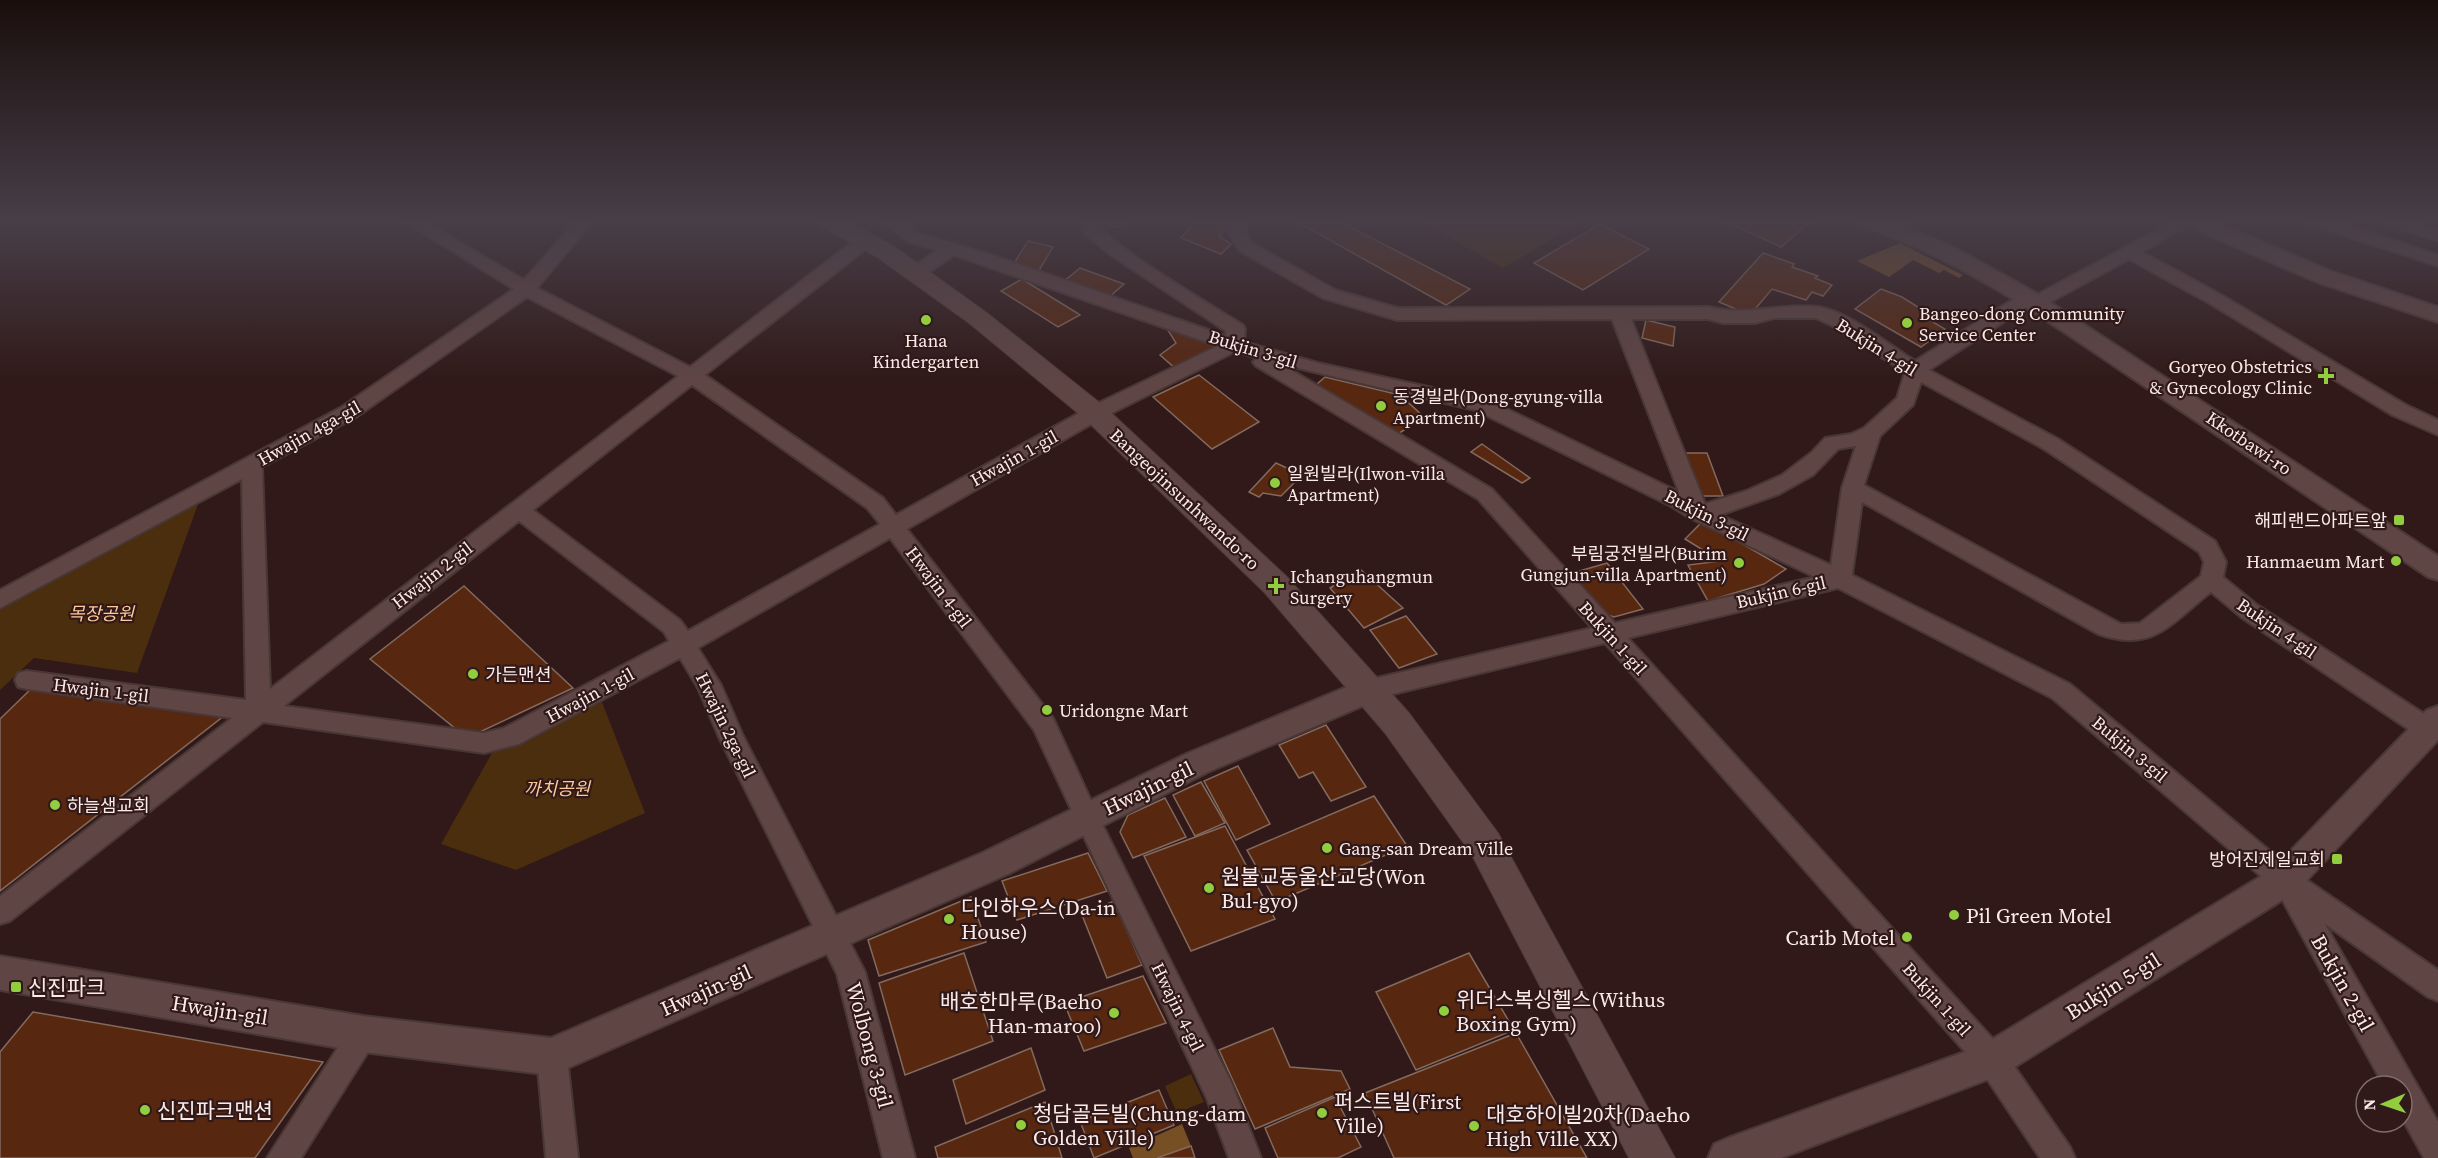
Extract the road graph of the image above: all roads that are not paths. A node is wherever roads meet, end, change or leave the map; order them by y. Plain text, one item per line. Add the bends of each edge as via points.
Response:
1 (501, 274) edge
2 (539, 274) edge
3 (822, 274) edge
4 (916, 274) edge
5 (1026, 274) edge
6 (1152, 274) edge
7 (1293, 274) edge
8 (1986, 274) edge
9 (2085, 274) edge
10 (2169, 274) edge
11 (2318, 274) edge
12 (526, 289) junction
13 (2032, 301) junction
14 (1620, 315) junction
15 (2438, 315) edge
16 (1234, 345) junction
17 (1915, 370) junction
18 (691, 375) junction
19 (1095, 413) junction
20 (2438, 428) edge
21 (1871, 433) junction
22 (252, 464) junction
23 (1853, 488) junction
24 (518, 509) junction
25 (1698, 513) junction
26 (892, 527) junction
27 (2438, 570) edge
28 (1840, 579) junction
29 (2211, 580) junction
30 (0, 600) edge
31 (1608, 632) junction
32 (683, 645) junction
33 (27, 680) dead end
34 (1368, 690) junction
35 (258, 710) junction
36 (2434, 724) edge
37 (1086, 818) junction
38 (2285, 880) junction
39 (0, 912) edge
40 (831, 935) junction
41 (0, 973) edge
42 (2438, 987) edge
43 (363, 1034) junction
44 (552, 1057) junction
45 (1992, 1060) junction
46 (2394, 1074) edge
47 (2414, 1110) edge
48 (2438, 1153) edge
49 (283, 1158) edge
50 (562, 1158) edge
51 (899, 1158) edge
52 (1245, 1158) edge
53 (1653, 1158) edge
54 (1728, 1158) edge
55 (2059, 1158) edge

1 - 12 street, Hwajin 4-gil
2 - 12 street, Hwajin 4ga-gil
3 - 18 street, Hwajin 2-gil
4 - 19 main road, Bangeojinsunhwando-ro via 978,318
5 - 16 street, Bukjin 3-gil
6 - 16 street via 1236,329
7 - 14 street, Bukjin 4-gil via 1329,294 1397,315
8 - 13 street, Kkotbawi-ro
9 - 13 street
10 - 20 street via 2399,410
11 - 15 street
12 - 18 street, Hwajin 4-gil
12 - 22 street, Hwajin 4ga-gil via 349,412
13 - 17 street
13 - 27 street, Kkotbawi-ro
14 - 17 street, Bukjin 4-gil via 1755,317 1773,312 1819,313
14 - 25 street
16 - 19 street, Hwajin 1-gil
16 - 25 street, Bukjin 3-gil via 1481,405
16 - 31 street, Bukjin 1-gil via 1485,494
17 - 21 street, Bukjin 6-gil via 1906,401
17 - 29 street, Bukjin 4-gil via 2051,444 2207,547 2215,562
18 - 24 street, Hwajin 2-gil
18 - 26 street, Hwajin 4-gil via 875,503
19 - 26 street, Hwajin 1-gil
19 - 34 main road, Bangeojinsunhwando-ro via 1275,584
21 - 23 street, Bukjin 6-gil
21 - 25 street via 1856,440 1832,443 1819,462 1749,501
22 - 30 street, Hwajin 4ga-gil
22 - 35 street
23 - 28 street, Bukjin 6-gil
23 - 29 street via 2121,633 2145,631
24 - 32 street, Hwajin 2ga-gil via 672,626
24 - 35 street, Hwajin 2-gil
25 - 28 street, Bukjin 3-gil
26 - 32 street, Hwajin 1-gil
26 - 37 street, Hwajin 4-gil via 1044,725
28 - 31 street, Bukjin 6-gil
28 - 38 street, Bukjin 3-gil via 2061,691
29 - 36 street, Bukjin 4-gil via 2249,611
31 - 34 street, Bukjin 6-gil
31 - 45 street, Bukjin 1-gil
32 - 35 street, Hwajin 1-gil via 510,737 484,743
32 - 40 street, Hwajin 2ga-gil via 709,685
33 - 35 street, Hwajin 1-gil
34 - 37 street, Hwajin-gil via 1197,763
34 - 53 main road, Bangeojinsunhwando-ro via 1397,723 1485,844
35 - 39 street, Hwajin 2-gil
36 - 38 street, Bukjin 5-gil
37 - 40 street, Hwajin-gil via 996,863
37 - 52 street, Hwajin 4-gil via 1220,1093
38 - 42 street, Bukjin 3-gil
38 - 45 street, Bukjin 5-gil
38 - 46 street, Bukjin 2-gil
40 - 44 street, Hwajin-gil
40 - 51 street, Wolbong 3-gil via 851,972
41 - 43 street, Hwajin-gil
43 - 44 street, Hwajin-gil
43 - 49 street
44 - 50 street
45 - 54 street, Bukjin 5-gil
45 - 55 street, Bukjin 1-gil
47 - 48 street, Bukjin 2-gil

